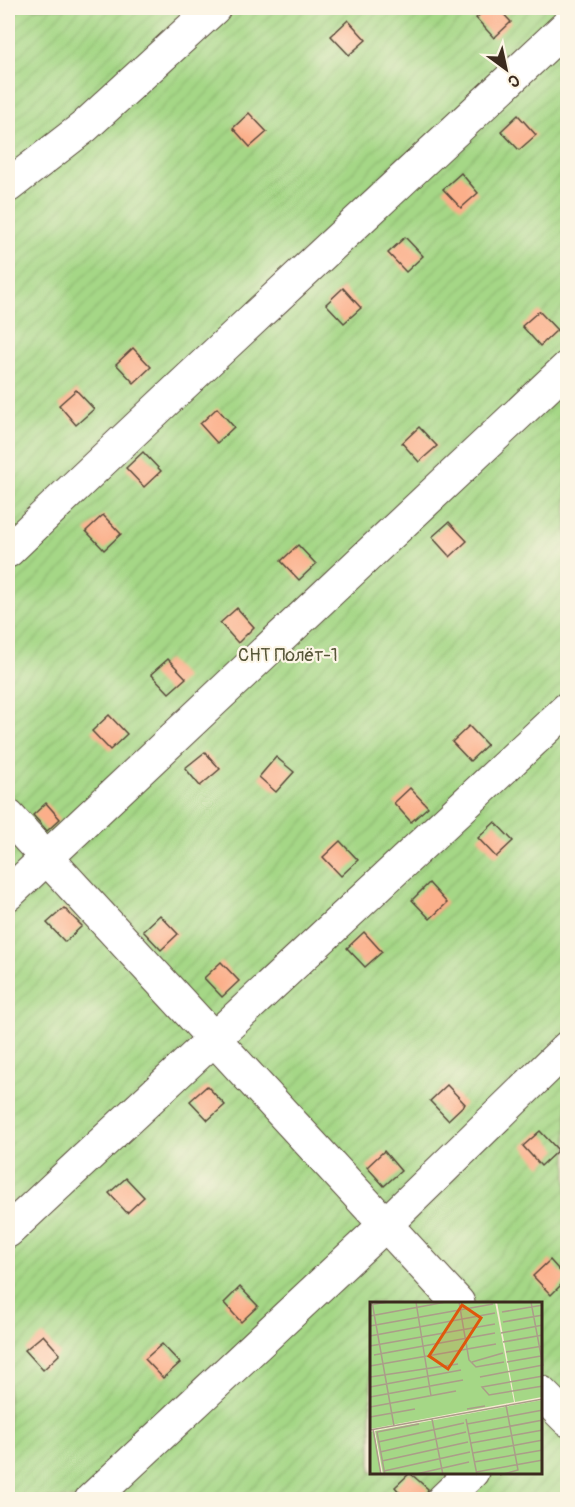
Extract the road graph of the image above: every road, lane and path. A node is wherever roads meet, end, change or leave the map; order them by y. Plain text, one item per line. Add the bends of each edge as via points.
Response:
1 (214, 8) edge
2 (567, 25) edge
3 (8, 186) edge
4 (567, 367) edge
5 (8, 551) edge
6 (567, 708) edge
7 (8, 816) edge
8 (46, 858) junction
9 (8, 894) edge
10 (215, 1038) junction
11 (567, 1047) edge
12 (386, 1224) junction
13 (8, 1231) edge
14 (457, 1302) edge
15 (471, 1474) edge
16 (92, 1500) edge
17 (443, 1500) edge

1 - 3 street via 84,127
2 - 5 street
4 - 8 street
6 - 10 street
7 - 8 street
8 - 9 street
8 - 10 street
10 - 12 street
10 - 13 street
11 - 12 street
12 - 14 street
12 - 16 street
15 - 17 street

